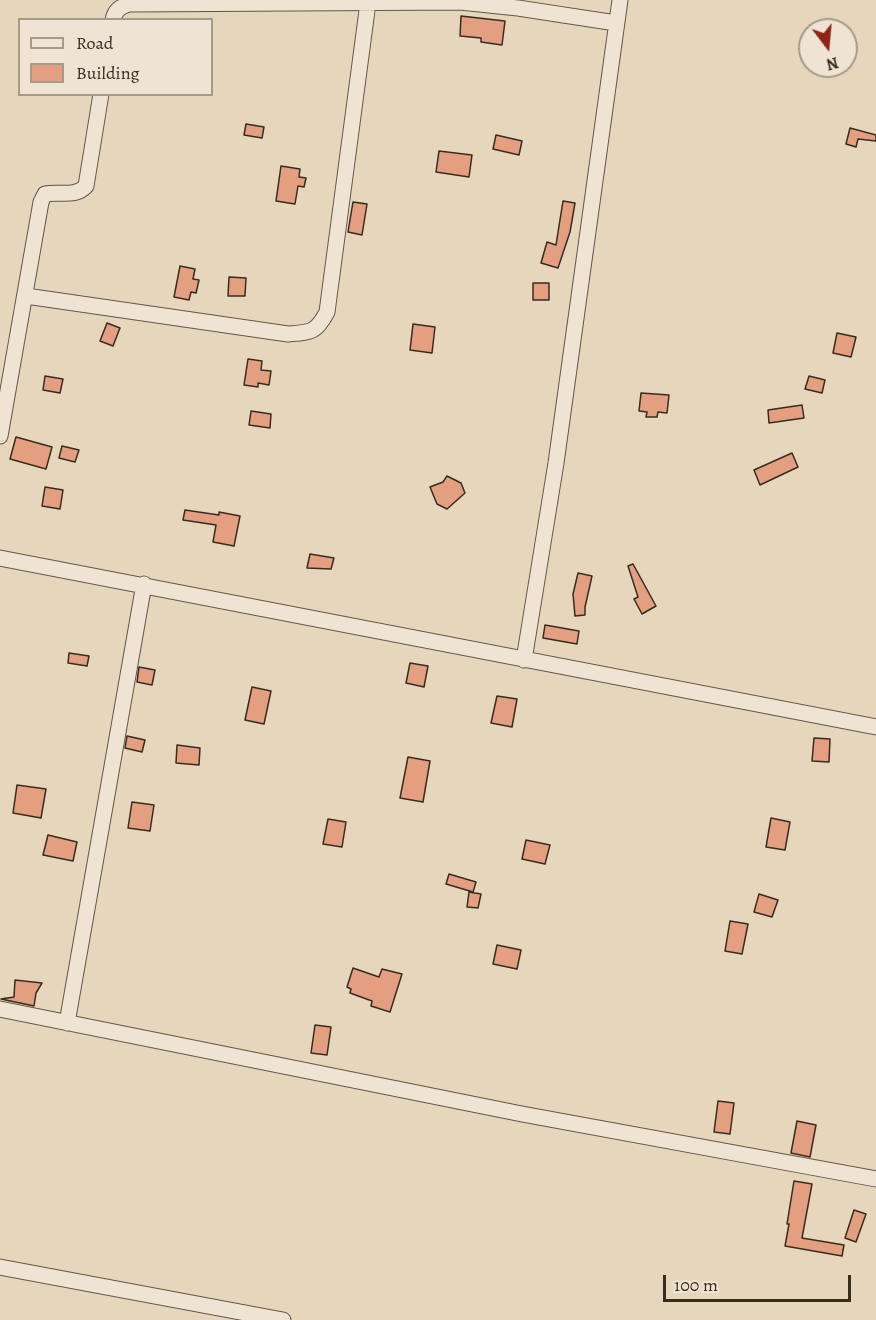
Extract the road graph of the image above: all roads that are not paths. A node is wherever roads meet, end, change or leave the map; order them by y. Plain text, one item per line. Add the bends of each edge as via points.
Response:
1 (620, 0) edge
2 (368, 3) junction
3 (114, 18) edge
4 (616, 23) junction
5 (101, 96) edge
6 (26, 296) junction
7 (5, 372) edge
8 (0, 436) edge
9 (0, 558) edge
10 (144, 584) junction
11 (524, 660) junction
12 (876, 727) edge
13 (0, 1009) edge
14 (67, 1023) junction
15 (876, 1179) edge
16 (0, 1268) edge
17 (277, 1319) edge

1 - 4 street
2 - 3 street via 129,4 121,6
2 - 4 street via 460,2
2 - 6 street via 327,312 320,326 314,331 288,334
4 - 11 street via 556,462
5 - 6 street via 86,186 71,194 45,194 41,202
6 - 7 street
7 - 8 street
9 - 10 street
10 - 11 street
10 - 14 street
11 - 12 street
13 - 14 street
14 - 15 street via 522,1114
16 - 17 street

